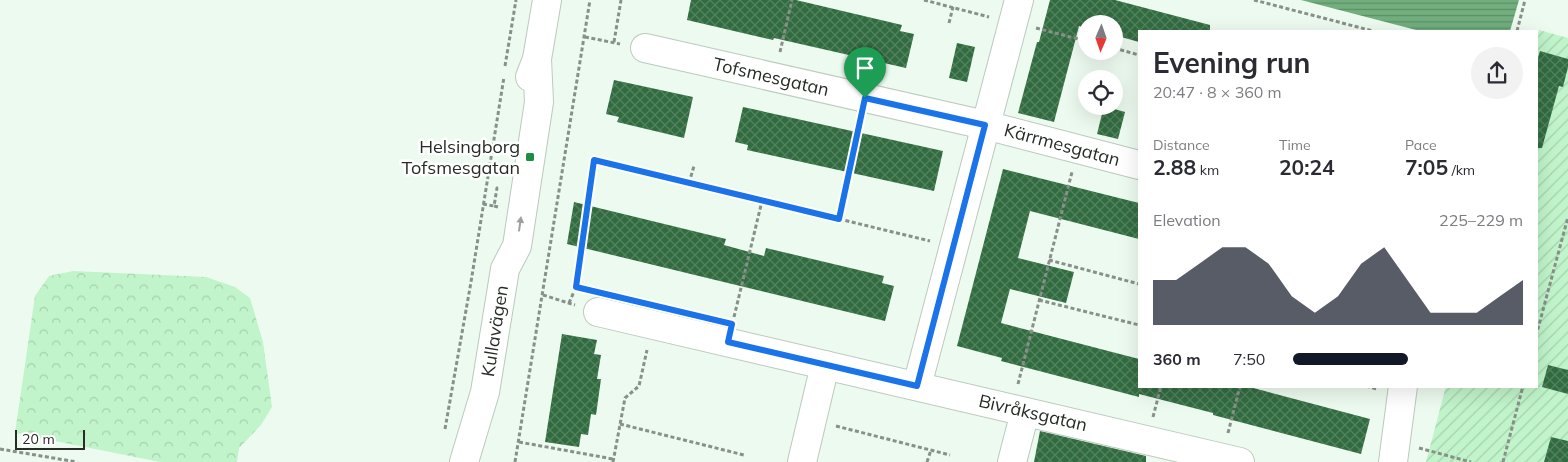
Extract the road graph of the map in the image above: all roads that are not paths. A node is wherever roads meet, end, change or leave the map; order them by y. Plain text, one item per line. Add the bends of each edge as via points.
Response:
1 (547, 0) edge
2 (1019, 0) edge
3 (645, 48) road end
4 (985, 125) junction
5 (1138, 165) edge
6 (596, 302) road end
7 (825, 365) junction
8 (917, 386) junction
9 (1403, 388) edge
10 (485, 392) junction
11 (1018, 410) junction
12 (1395, 453) edge
13 (1231, 460) edge
14 (464, 462) edge
15 (485, 462) edge
16 (802, 462) edge
17 (1012, 462) edge

1 - 10 street, Kullavägen via 537,59 522,100 504,207 499,243 505,269
2 - 4 street
3 - 4 street, Tofsmesgatan
4 - 5 street, Kärrmesgatan
4 - 8 street
6 - 7 street, Bivråksgatan via 653,325
7 - 8 street, Bivråksgatan
7 - 16 street
8 - 11 street, Bivråksgatan
9 - 12 street
10 - 14 street, Kullavägen
10 - 15 street, Kullavägen
11 - 13 street, Bivråksgatan
11 - 17 street

